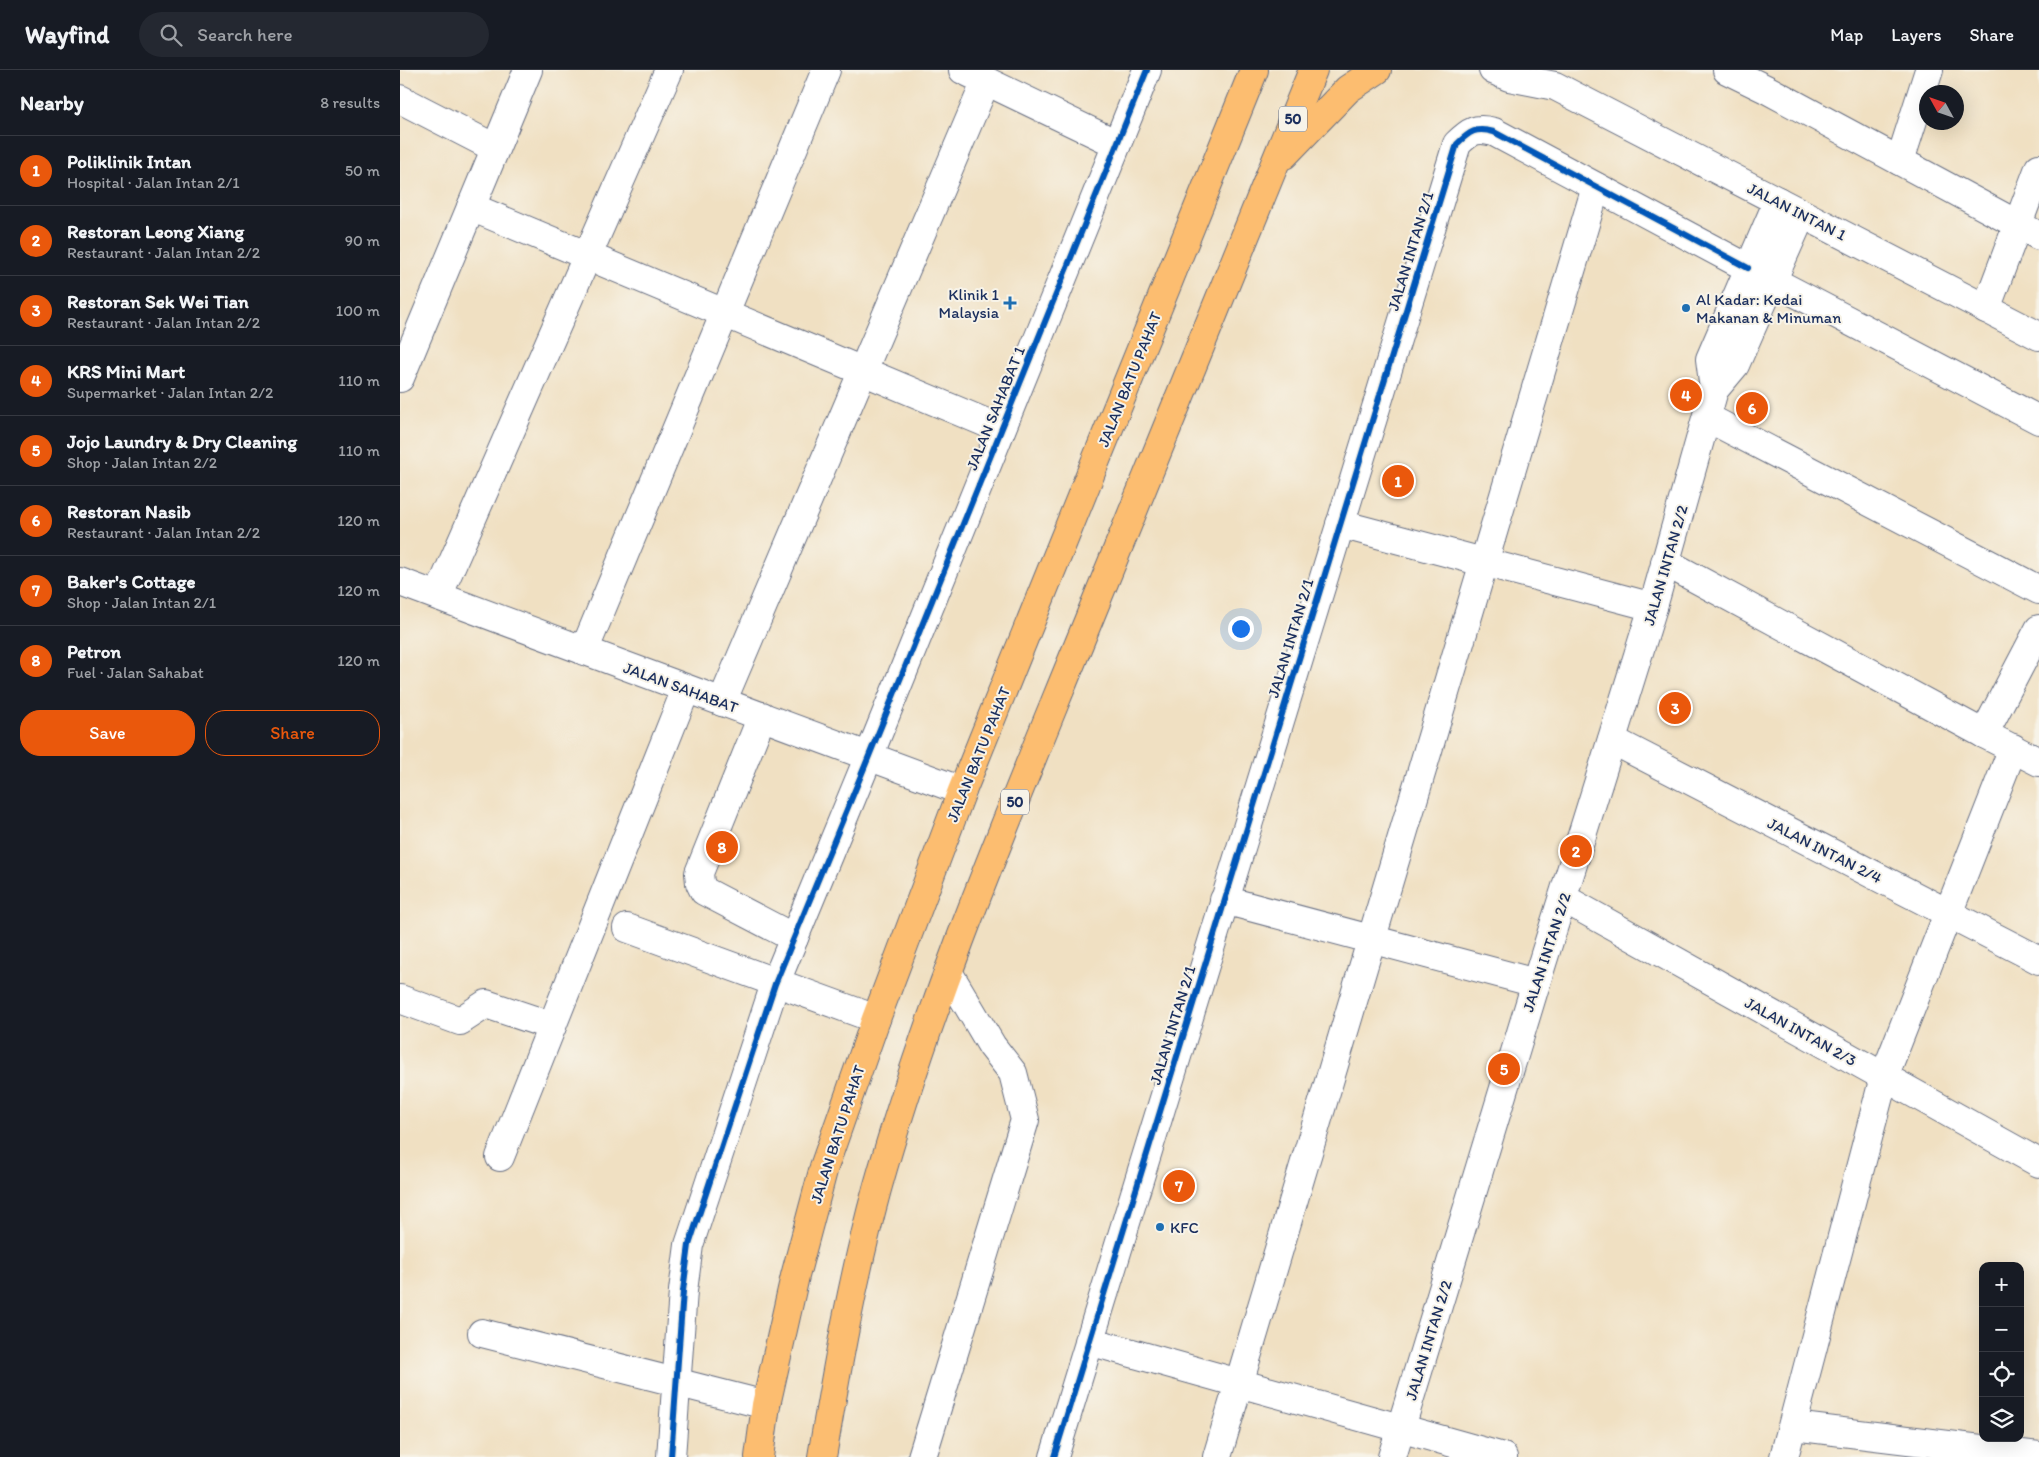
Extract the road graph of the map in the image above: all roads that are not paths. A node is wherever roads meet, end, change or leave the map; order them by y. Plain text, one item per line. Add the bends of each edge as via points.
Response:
1 (528, 70) edge
2 (669, 70) edge
3 (826, 70) edge
4 (1147, 70) edge
5 (1313, 70) edge
6 (1377, 70) edge
7 (1493, 70) edge
8 (1728, 70) edge
9 (1929, 70) edge
10 (1254, 72) edge
11 (975, 76) edge
12 (1547, 78) edge
13 (1770, 79) edge
14 (400, 99) edge
15 (1117, 144) junction
16 (495, 148) junction
17 (1900, 161) junction
18 (1273, 167) junction
19 (2039, 168) edge
20 (1596, 187) junction
21 (1778, 201) junction
22 (471, 207) junction
23 (1802, 214) junction
24 (2029, 231) edge
25 (588, 256) junction
26 (1760, 274) junction
27 (1986, 309) junction
28 (724, 313) junction
29 (408, 334) edge
30 (2039, 336) edge
31 (863, 371) junction
32 (400, 378) edge
33 (1708, 418) junction
34 (2039, 420) edge
35 (1001, 428) junction
36 (1340, 524) junction
37 (1484, 562) junction
38 (1665, 562) junction
39 (400, 582) edge
40 (2039, 590) edge
41 (438, 596) junction
42 (1653, 607) junction
43 (2039, 629) edge
44 (584, 651) junction
45 (686, 689) junction
46 (722, 702) junction
47 (762, 716) junction
48 (1984, 734) junction
49 (1612, 740) junction
50 (2012, 748) junction
51 (869, 756) junction
52 (2039, 762) edge
53 (962, 791) junction
54 (1564, 898) junction
55 (1224, 900) junction
56 (1948, 913) junction
57 (627, 928) dead end
58 (794, 938) junction
59 (1372, 939) junction
60 (2039, 960) edge
61 (948, 972) junction
62 (1536, 983) junction
63 (775, 984) junction
64 (400, 999) edge
65 (876, 1019) junction
66 (552, 1026) junction
67 (1884, 1078) junction
68 (500, 1157) dead end
69 (2039, 1163) edge
70 (482, 1333) dead end
71 (1089, 1341) junction
72 (677, 1382) junction
73 (1239, 1384) junction
74 (766, 1405) junction
75 (1793, 1426) junction
76 (1400, 1429) junction
77 (2039, 1456) edge
78 (671, 1457) edge
79 (759, 1457) edge
80 (822, 1457) edge
81 (922, 1457) edge
82 (1054, 1457) edge
83 (1217, 1457) edge
84 (1392, 1457) edge
85 (1503, 1457) edge
86 (1784, 1457) edge

1 - 16 street
2 - 25 street
3 - 28 street
4 - 15 street, JALAN SAHABAT 1
5 - 18 highway, 50
6 - 18 highway via 1348,88
7 - 12 street, JALAN INTAN 1 via 1509,76
8 - 13 street
9 - 17 street
10 - 53 highway, JALAN BATU PAHAT
11 - 15 street
11 - 31 street
12 - 21 street, JALAN INTAN 1
13 - 17 street
14 - 16 street
15 - 35 street, JALAN SAHABAT 1
16 - 22 street
17 - 24 street
18 - 61 highway, 50
19 - 24 street
20 - 26 street, JALAN INTAN 2/1
20 - 36 street, JALAN INTAN 2/1 via 1494,132 1482,129 1468,133 1457,144
20 - 37 street
21 - 23 street, JALAN INTAN 1
21 - 26 street, JALAN INTAN 2/2
22 - 25 street
22 - 29 street
23 - 26 street, JALAN INTAN 2/2
23 - 27 street, JALAN INTAN 1
24 - 27 street
25 - 28 street
25 - 41 street
26 - 33 street, JALAN INTAN 2/2 via 1735,365 1714,390
26 - 34 street
27 - 30 street, JALAN INTAN 1
28 - 31 street
28 - 44 street
29 - 32 street
31 - 35 street
31 - 46 street
33 - 38 street, JALAN INTAN 2/2
33 - 40 street
35 - 51 street, JALAN SAHABAT 1
36 - 37 street
36 - 55 street, JALAN INTAN 2/1
37 - 42 street
37 - 59 street
38 - 42 street, JALAN INTAN 2/2
38 - 48 street
39 - 41 street, JALAN SAHABAT
41 - 44 street, JALAN SAHABAT
42 - 49 street, JALAN INTAN 2/2
43 - 48 street
44 - 45 street, JALAN SAHABAT
45 - 46 street, JALAN SAHABAT
45 - 66 street
46 - 47 street, JALAN SAHABAT
47 - 51 street, JALAN SAHABAT
47 - 58 street via 699,873 700,883 704,891
48 - 50 street
49 - 54 street, JALAN INTAN 2/2
49 - 56 street, JALAN INTAN 2/4
50 - 52 street
50 - 56 street
51 - 53 street, JALAN SAHABAT
51 - 58 street, JALAN SAHABAT 1
53 - 65 highway, JALAN BATU PAHAT
54 - 62 street, JALAN INTAN 2/2
54 - 67 street, JALAN INTAN 2/3
55 - 59 street
55 - 71 street, JALAN INTAN 2/1
56 - 60 street, JALAN INTAN 2/4
56 - 67 street
57 - 63 street
58 - 63 street, JALAN SAHABAT 1
59 - 62 street
59 - 73 street
61 - 80 highway, 50 via 916,1063 859,1257
61 - 81 street via 992,1046 1013,1073 1024,1120
62 - 76 street, JALAN INTAN 2/2
63 - 65 street
63 - 72 street, JALAN SAHABAT 1 via 689,1245
64 - 66 street via 460,1020 486,1004
65 - 74 highway, JALAN BATU PAHAT via 824,1167
66 - 68 street
67 - 69 street, JALAN INTAN 2/3
67 - 75 street
70 - 72 street
71 - 73 street
71 - 82 street, JALAN INTAN 2/1
72 - 74 street
72 - 78 street, JALAN SAHABAT 1
73 - 76 street
73 - 83 street
74 - 79 highway, JALAN BATU PAHAT
75 - 77 street
75 - 86 street
76 - 84 street, JALAN INTAN 2/2
76 - 85 street

